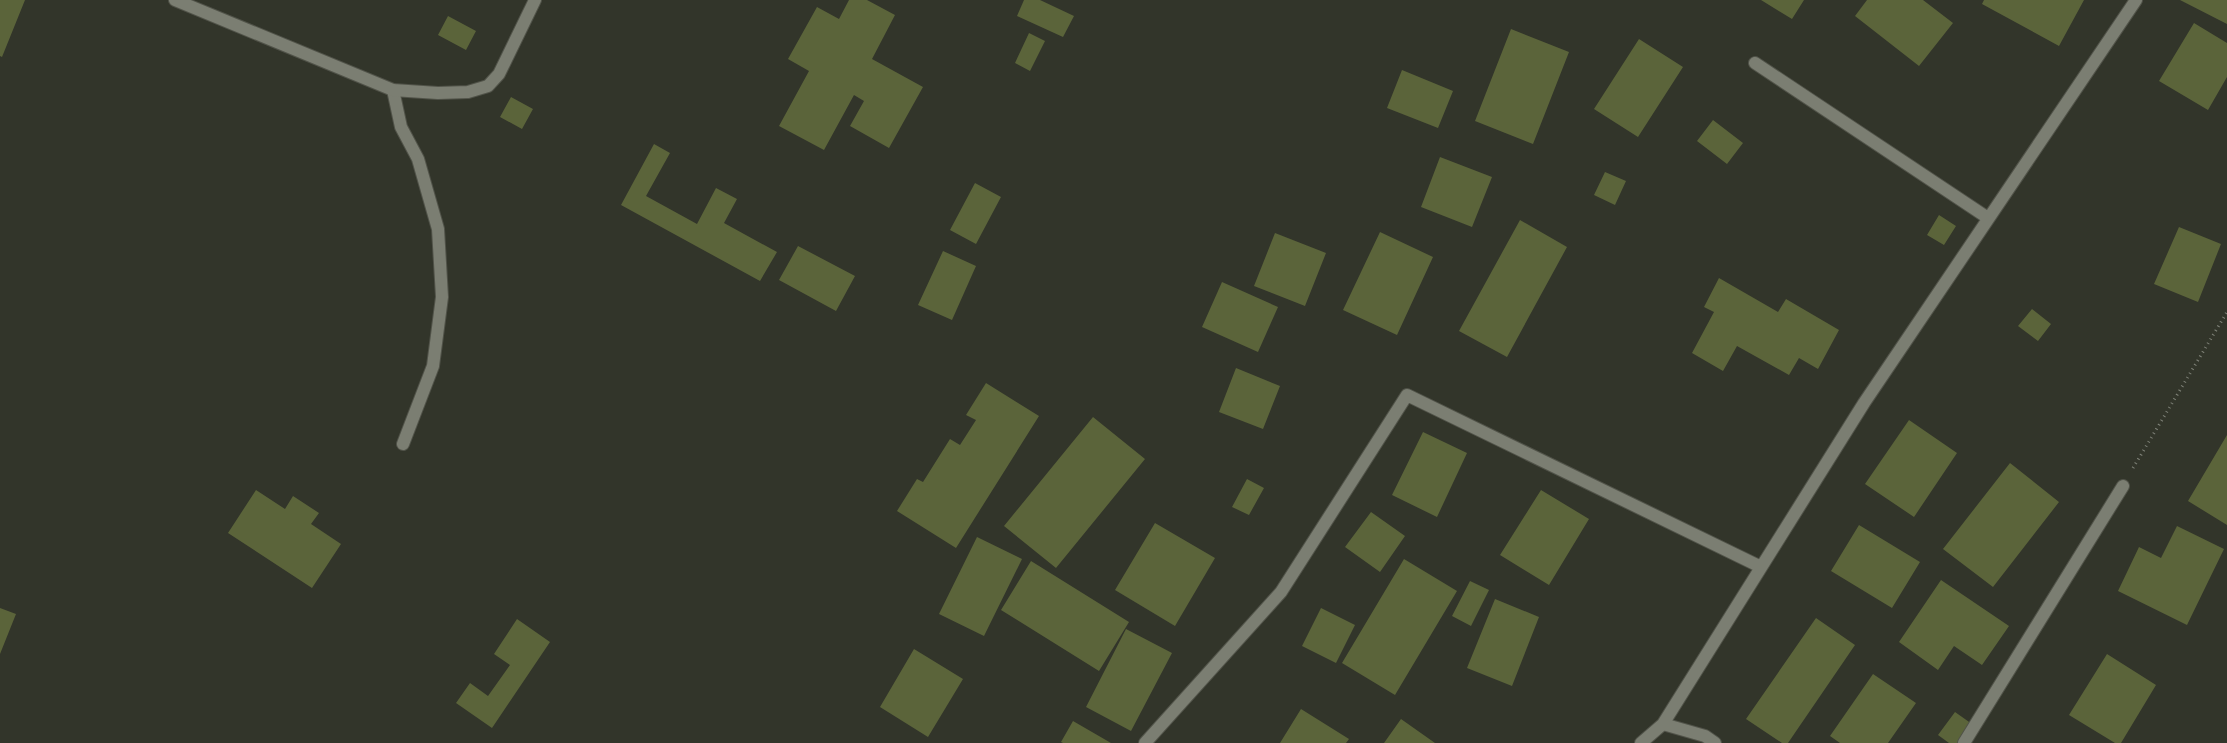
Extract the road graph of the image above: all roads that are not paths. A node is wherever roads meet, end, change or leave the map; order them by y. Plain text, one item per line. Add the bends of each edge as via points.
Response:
1 (175, 0) edge
2 (535, 0) edge
3 (2136, 0) edge
4 (1755, 63) dead end
5 (393, 90) junction
6 (1988, 218) junction
7 (403, 444) dead end
8 (2123, 486) road end
9 (1761, 567) junction
10 (1663, 724) junction
11 (1145, 743) edge
12 (1641, 743) edge
13 (1715, 743) edge
14 (1964, 743) edge

1 - 5 street
2 - 5 street via 500,74 488,86 468,92 438,94
3 - 6 street
4 - 6 street
5 - 7 street via 401,126 418,159 438,229 442,297 433,366
6 - 9 street via 1864,403
8 - 14 street
9 - 10 street
9 - 11 street via 1407,395 1281,592
10 - 12 street
10 - 13 street via 1705,736

